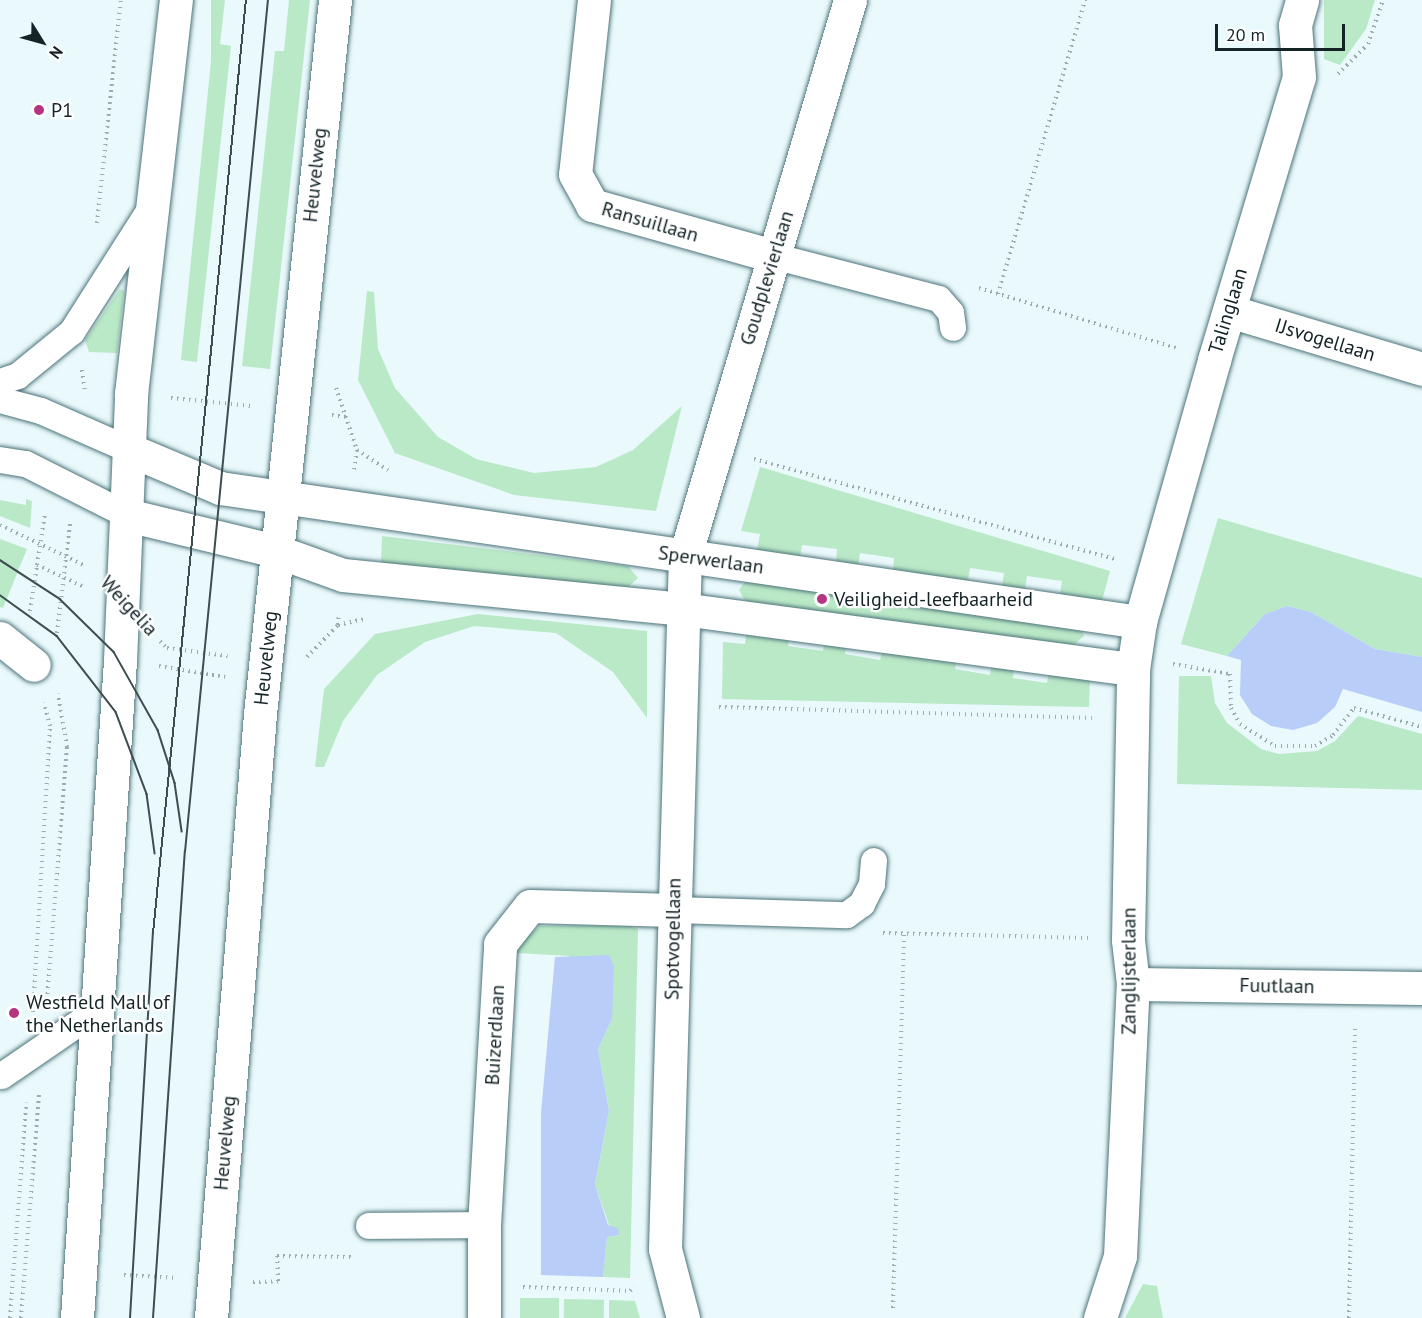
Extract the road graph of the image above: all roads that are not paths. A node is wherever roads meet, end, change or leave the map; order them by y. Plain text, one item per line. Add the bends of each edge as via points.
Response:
1 (176, 0) edge
2 (335, 0) edge
3 (594, 0) edge
4 (850, 0) edge
5 (1302, 0) edge
6 (151, 208) junction
7 (773, 256) junction
8 (1229, 311) junction
9 (952, 328) dead end
10 (1422, 369) edge
11 (0, 382) edge
12 (0, 400) edge
13 (130, 450) junction
14 (0, 460) edge
15 (282, 494) junction
16 (127, 515) junction
17 (276, 550) junction
18 (685, 556) junction
19 (682, 609) junction
20 (1140, 622) junction
21 (0, 638) edge
22 (34, 665) road end
23 (1132, 669) junction
24 (874, 861) dead end
25 (674, 910) junction
26 (1133, 984) junction
27 (1422, 988) edge
28 (98, 1010) junction
29 (2, 1076) dead end
30 (484, 1225) junction
31 (369, 1226) dead end
32 (77, 1318) edge
33 (211, 1318) edge
34 (484, 1318) edge
35 (683, 1318) edge
36 (1100, 1318) edge

1 - 6 street
2 - 15 street, Heuvelweg
3 - 7 street, Ransuillaan via 575,174 592,205
4 - 7 street, Goudplevierlaan
5 - 8 street, Talinglaan via 1295,25 1299,76
6 - 11 lane via 72,332 18,376
6 - 13 street via 131,394
7 - 9 lane via 939,298 951,313
7 - 18 street, Goudplevierlaan
8 - 10 street, IJsvogellaan
8 - 20 street, Talinglaan
12 - 13 lane via 41,411
13 - 15 street via 197,482
13 - 16 street
14 - 16 lane via 26,464
15 - 17 street, Heuvelweg
15 - 18 street, Sperwerlaan
16 - 17 street
16 - 28 street
17 - 19 street via 343,575
17 - 33 street, Heuvelweg
18 - 19 street, Spotvogellaan
18 - 20 street, Sperwerlaan
19 - 23 street
19 - 25 street, Spotvogellaan
20 - 23 street, Zanglijsterlaan
21 - 22 street
23 - 26 street, Zanglijsterlaan via 1128,940
24 - 25 lane via 872,885 862,904 847,915
25 - 30 street, Buizerdlaan via 530,906 500,944
25 - 35 street, Spotvogellaan via 665,1250
26 - 27 street, Fuutlaan
26 - 36 street, Zanglijsterlaan via 1120,1256
28 - 29 lane
28 - 32 street
30 - 31 lane
30 - 34 street, Buizerdlaan

